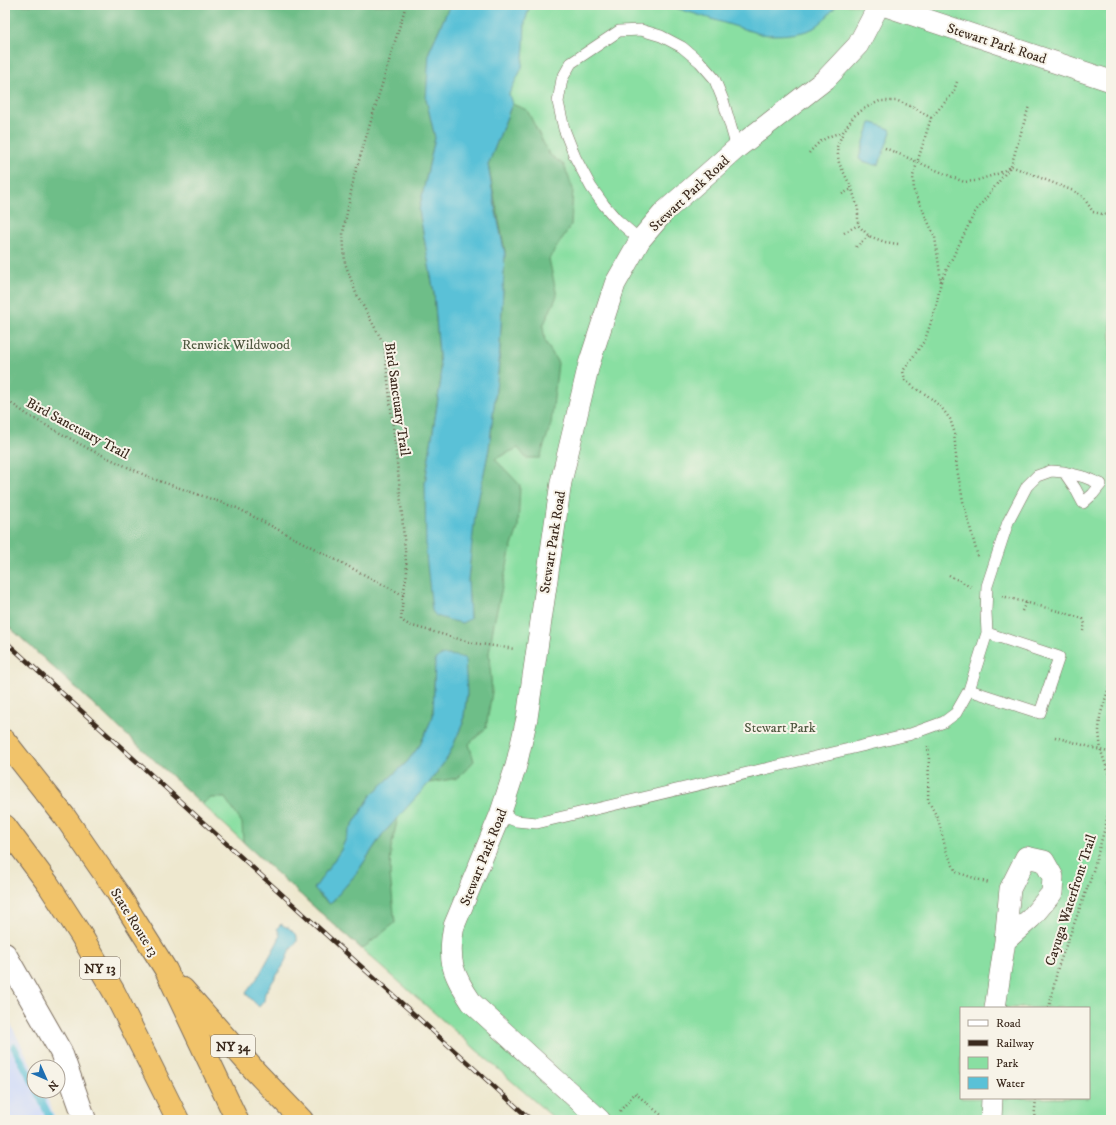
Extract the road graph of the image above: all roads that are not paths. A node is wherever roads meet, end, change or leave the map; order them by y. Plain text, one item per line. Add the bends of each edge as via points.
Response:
1 (879, 5) edge
2 (883, 5) edge
3 (1111, 81) edge
4 (737, 148) junction
5 (640, 240) junction
6 (1064, 472) dead end
7 (987, 633) junction
8 (969, 690) junction
9 (5, 741) edge
10 (500, 815) junction
11 (5, 826) edge
12 (1004, 941) junction
13 (5, 954) edge
14 (166, 970) junction
15 (995, 1007) edge
16 (992, 1099) edge
17 (609, 1117) edge
18 (85, 1120) edge
19 (178, 1120) edge
20 (237, 1120) edge
21 (302, 1120) edge
22 (992, 1120) edge

1 - 4 street, Stewart Park Road via 858,45 826,79
2 - 3 street, Stewart Park Road
4 - 5 street, Stewart Park Road via 664,212
4 - 5 lane via 714,78 682,47 661,36 641,30 619,31 571,63 562,79 558,102 564,129 591,187 617,220
5 - 10 street, Stewart Park Road via 615,284 589,364 561,482 527,718 516,766
6 - 7 lane via 1051,471 1037,476 1027,486 1008,522 987,586
7 - 8 lane
7 - 8 lane via 1059,656 1040,713
8 - 10 lane via 956,713 944,722 901,736 537,823 516,821
9 - 14 highway, State Route 13 via 65,817 117,892
10 - 17 street, Stewart Park Road via 454,926 451,941 454,973 472,1003
11 - 19 highway, NY 13 via 48,884 81,935 114,992
12 - 12 street via 1031,918 1052,893 1053,877 1044,861 1026,857 1010,889
12 - 15 street
13 - 18 street via 61,1052
14 - 20 highway, State Route 13
14 - 21 highway, NY 34 via 260,1077
16 - 22 street

